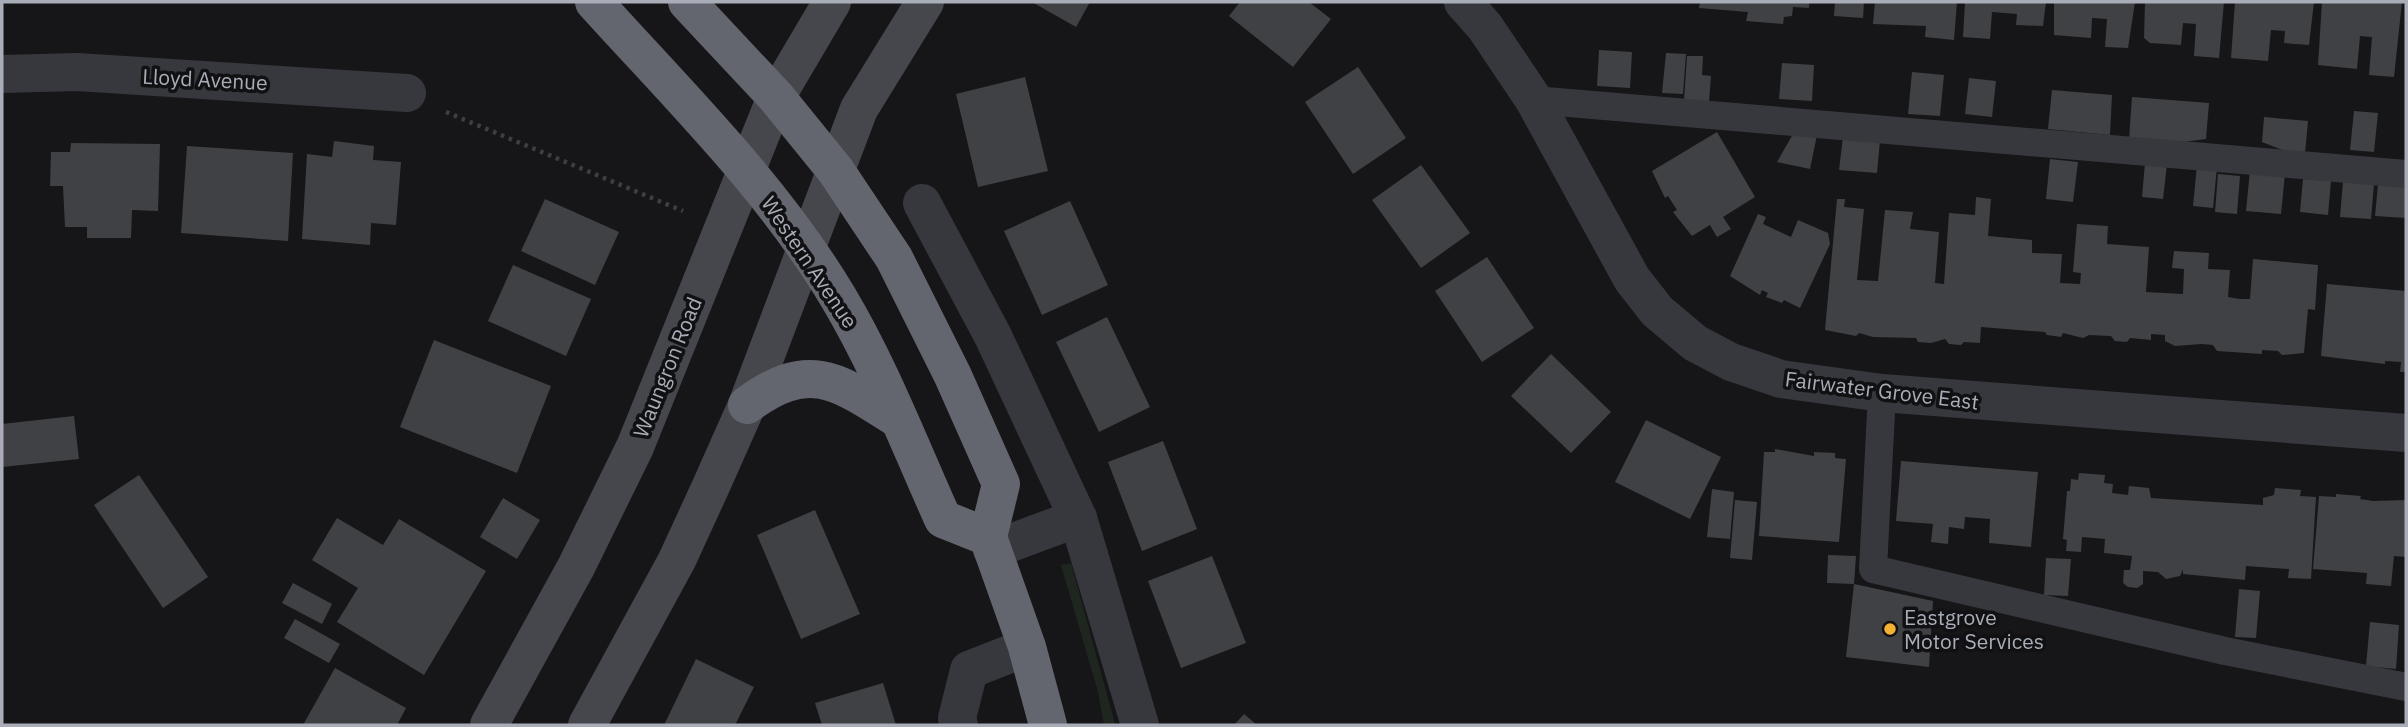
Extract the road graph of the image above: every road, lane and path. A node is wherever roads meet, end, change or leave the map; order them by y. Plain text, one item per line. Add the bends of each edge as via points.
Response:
1 (594, 2) edge
2 (687, 2) edge
3 (832, 2) edge
4 (925, 2) edge
5 (1463, 2) edge
6 (2, 74) edge
7 (407, 93) joint
8 (776, 97) junction
9 (1534, 100) junction
10 (836, 171) junction
11 (748, 172) junction
12 (2406, 174) edge
13 (922, 203) dead end
14 (686, 213) dead end
15 (806, 249) junction
16 (1882, 393) junction
17 (747, 405) junction
18 (898, 419) junction
19 (2406, 433) edge
20 (1077, 518) junction
21 (990, 544) junction
22 (1027, 647) junction
23 (2406, 687) edge
24 (489, 725) edge
25 (587, 725) edge
26 (959, 725) edge
27 (1048, 725) edge
28 (1140, 725) edge

1 - 11 highway, Western Avenue
2 - 8 highway
3 - 8 main road, Waungron Road
4 - 10 main road via 859,109
5 - 9 street, Fairwater Grove East
6 - 7 street, Lloyd Avenue via 77,72
7 - 14 path
8 - 10 highway
8 - 11 main road, Waungron Road
9 - 12 lane
9 - 16 street, Fairwater Grove East via 1615,251 1657,311 1695,343 1780,380
10 - 15 main road
10 - 21 highway via 894,258 1001,484
11 - 15 highway, Western Avenue
11 - 24 main road, Waungron Road via 635,447 576,567
13 - 20 street via 993,335
15 - 17 main road
15 - 18 highway, Western Avenue via 853,323
16 - 19 street, Fairwater Grove East
16 - 23 lane via 1873,569 2225,651
17 - 18 highway via 788,380 813,379 849,388
17 - 25 main road via 677,560
18 - 21 highway, Western Avenue via 943,519
20 - 21 street
20 - 28 street
21 - 22 highway
22 - 26 street via 969,670
22 - 27 highway

